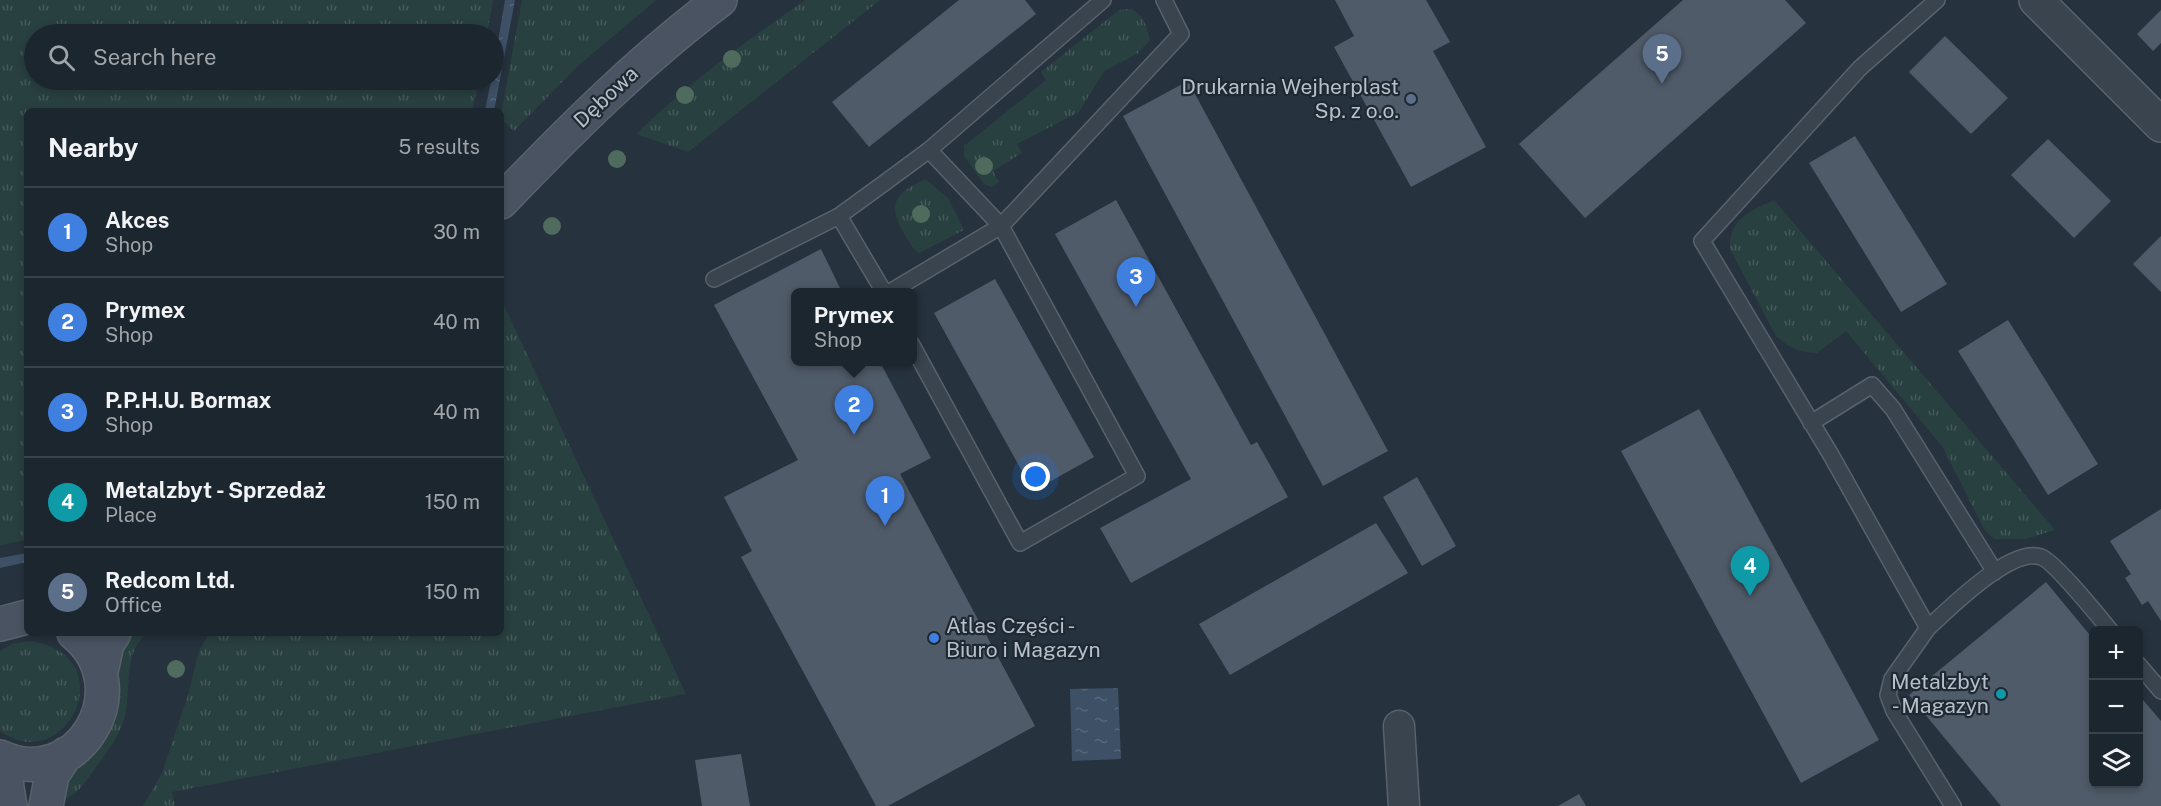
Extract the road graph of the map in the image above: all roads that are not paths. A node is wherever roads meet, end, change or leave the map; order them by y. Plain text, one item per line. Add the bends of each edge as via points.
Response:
1 (720, 0) edge
2 (1103, 0) edge
3 (1164, 0) edge
4 (1938, 0) edge
5 (2036, 0) edge
6 (2161, 125) edge
7 (929, 150) junction
8 (504, 199) edge
9 (839, 216) junction
10 (1000, 226) junction
11 (714, 279) dead end
12 (882, 288) edge
13 (897, 288) edge
14 (917, 354) edge
15 (1811, 423) junction
16 (1995, 572) junction
17 (24, 618) edge
18 (0, 624) edge
19 (2107, 626) edge
20 (1928, 628) junction
21 (78, 636) edge
22 (112, 636) edge
23 (2143, 669) edge
24 (101, 671) junction
25 (2161, 691) edge
26 (1399, 726) dead end
27 (66, 754) junction
28 (0, 757) edge
29 (0, 768) edge
30 (10, 806) edge
31 (46, 806) edge
32 (1404, 806) edge
33 (1953, 806) edge

1 - 8 main road, Dębowa via 611,91
2 - 7 lane
3 - 10 lane via 1181,34
4 - 15 lane via 1860,68 1702,241
5 - 6 street
7 - 9 lane
7 - 10 lane
9 - 11 lane
9 - 12 lane
10 - 13 lane
10 - 14 lane via 1137,476 1020,543
15 - 16 lane via 1872,385 1893,409
15 - 20 lane
16 - 19 lane via 2015,559 2043,557
16 - 20 lane
17 - 18 main road
20 - 33 lane via 1892,679 1888,695
21 - 24 main road via 94,655
22 - 24 main road
23 - 25 lane
24 - 27 main road via 104,688 96,723 87,738
26 - 32 street
27 - 28 main road via 33,764
27 - 31 main road via 52,775
29 - 30 main road

